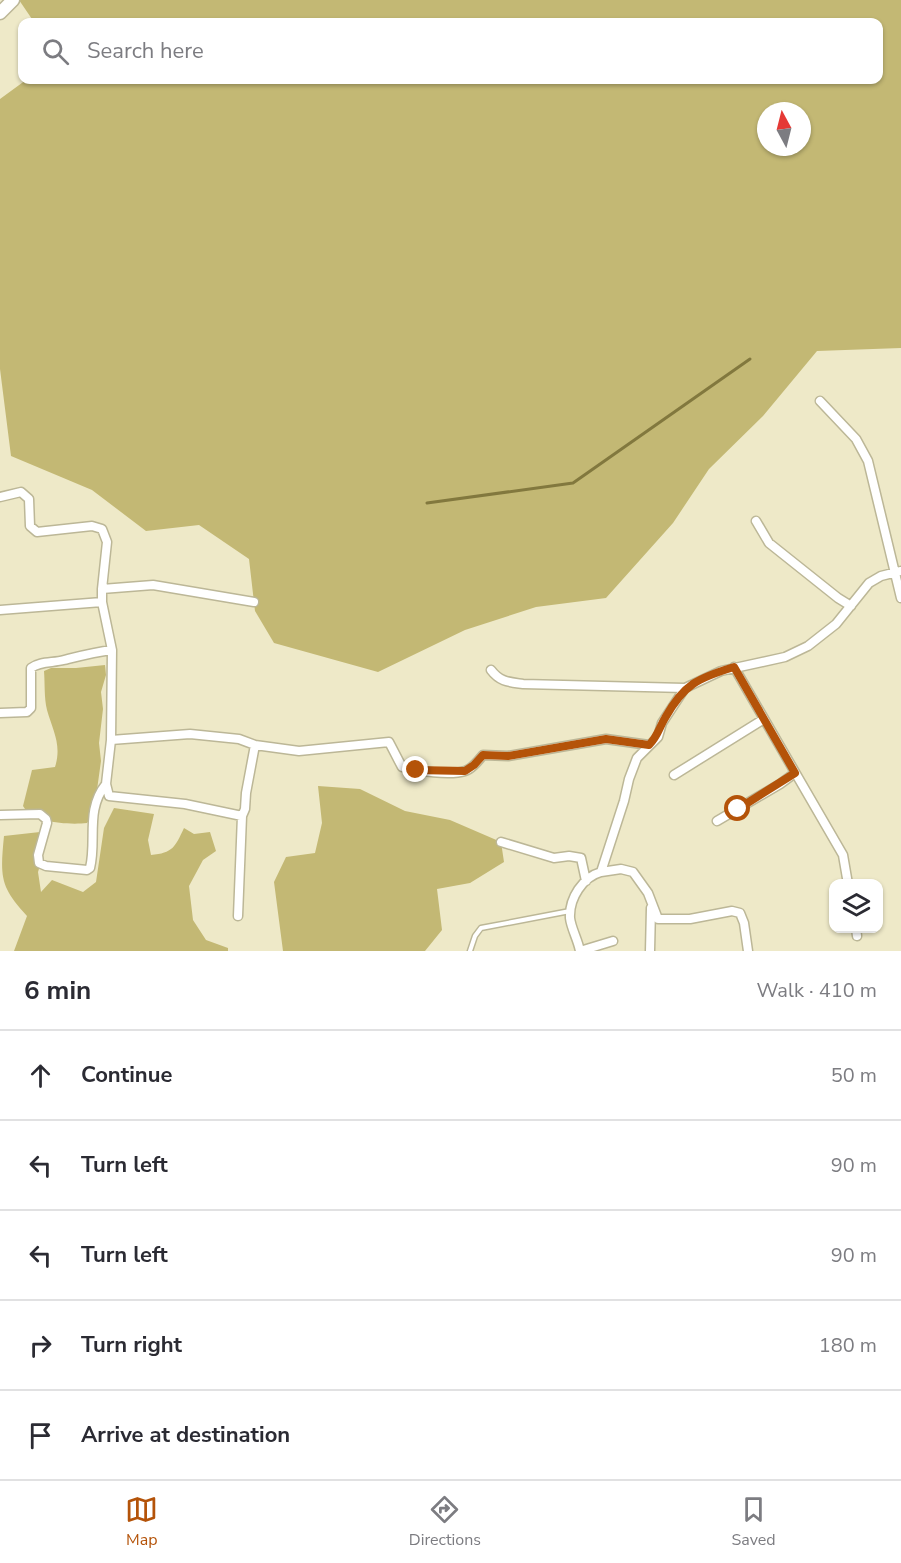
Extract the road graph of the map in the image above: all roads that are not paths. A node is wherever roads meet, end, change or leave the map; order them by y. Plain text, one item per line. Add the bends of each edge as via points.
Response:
1 (13, 0) edge
2 (0, 13) edge
3 (820, 401) dead end
4 (0, 497) edge
5 (756, 521) dead end
6 (898, 571) edge
7 (102, 589) junction
8 (901, 598) edge
9 (102, 602) junction
10 (254, 602) dead end
11 (851, 606) junction
12 (0, 610) edge
13 (112, 650) junction
14 (734, 667) junction
15 (491, 670) dead end
16 (685, 688) junction
17 (0, 713) edge
18 (764, 720) junction
19 (111, 740) junction
20 (255, 745) junction
21 (649, 745) junction
22 (795, 773) junction
23 (674, 775) dead end
24 (106, 784) junction
25 (0, 815) edge
26 (242, 816) junction
27 (717, 821) dead end
28 (501, 842) dead end
29 (601, 872) junction
30 (847, 879) edge
31 (586, 881) junction
32 (651, 902) junction
33 (571, 911) junction
34 (238, 916) dead end
35 (613, 941) dead end
36 (470, 951) edge
37 (580, 951) edge
38 (650, 951) edge
39 (748, 951) edge

1 - 2 main road
3 - 6 street via 856,439 868,461
4 - 7 street via 21,492 29,499 30,526 37,532 92,526 102,529 107,542
5 - 11 street via 769,543
6 - 8 street
6 - 11 street via 869,583
7 - 9 street
7 - 10 street via 153,585
9 - 12 street
9 - 13 street
11 - 14 street via 808,646 785,657
13 - 17 street via 36,664 31,668 31,708 27,712
13 - 19 street
14 - 16 street
14 - 18 street
15 - 16 street via 503,681 523,684
16 - 21 street via 662,723 658,737
18 - 22 street
18 - 23 street
19 - 20 street via 190,734 239,739
19 - 24 street
20 - 21 street via 299,751 389,742 402,767 435,772 465,771 483,755 508,756 606,739
20 - 26 street
21 - 29 street via 637,758 629,778
22 - 27 street
22 - 30 street via 843,855
24 - 25 street via 97,800 91,834 92,861 87,870 39,863 47,823 40,814
24 - 26 street via 107,794 112,798 185,804
26 - 34 street
28 - 31 street via 555,858 581,858
29 - 31 street
29 - 32 street via 633,872
31 - 33 street via 578,890
32 - 38 street
32 - 39 street via 658,919 740,913
33 - 36 lane via 481,928
33 - 37 street
35 - 37 street

